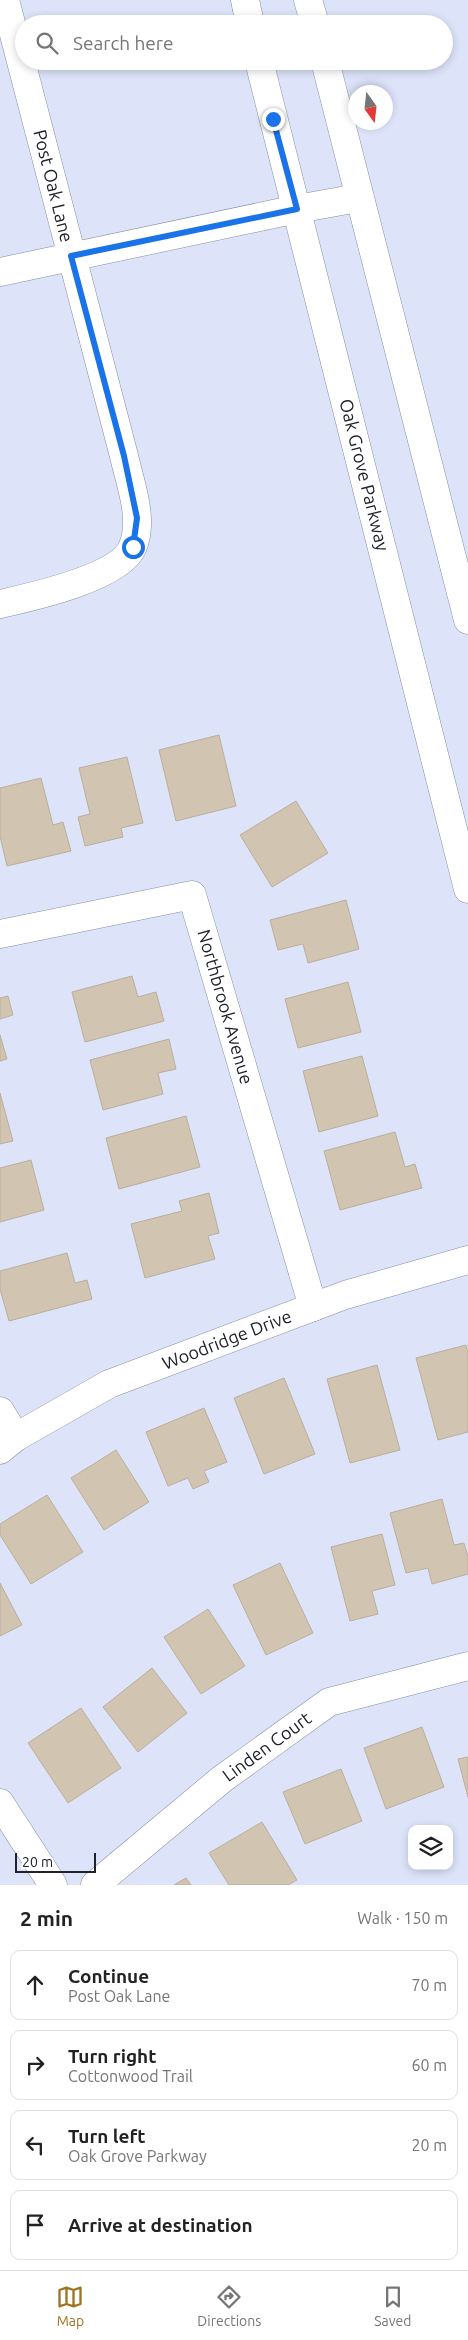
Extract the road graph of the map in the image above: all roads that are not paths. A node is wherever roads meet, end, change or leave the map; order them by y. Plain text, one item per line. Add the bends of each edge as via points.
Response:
1 (6, 0) edge
2 (244, 0) edge
3 (308, 0) edge
4 (248, 15) edge
5 (312, 15) edge
6 (15, 35) edge
7 (24, 70) edge
8 (261, 70) edge
9 (327, 70) edge
10 (358, 198) junction
11 (297, 209) junction
12 (71, 256) junction
13 (0, 272) edge
14 (0, 604) edge
15 (468, 620) edge
16 (468, 889) edge
17 (0, 934) edge
18 (468, 1260) edge
19 (313, 1307) junction
20 (0, 1411) edge
21 (8, 1443) edge
22 (468, 1666) edge
23 (0, 1803) edge
24 (53, 1885) edge
25 (95, 1885) edge

1 - 6 street, Post Oak Lane
2 - 4 street
3 - 5 street
7 - 12 street, Post Oak Lane
8 - 11 street, Oak Grove Parkway
9 - 10 street
10 - 11 street
10 - 15 street
11 - 12 street
11 - 16 street, Oak Grove Parkway
12 - 13 street
12 - 14 street, Post Oak Lane via 124,456 137,518 133,547 118,565 69,586
17 - 19 street, Northbrook Avenue via 192,895
18 - 19 street, Woodridge Drive
19 - 21 street, Woodridge Drive via 108,1384
20 - 21 street
22 - 25 street, Linden Court via 328,1702 222,1779
23 - 24 street

